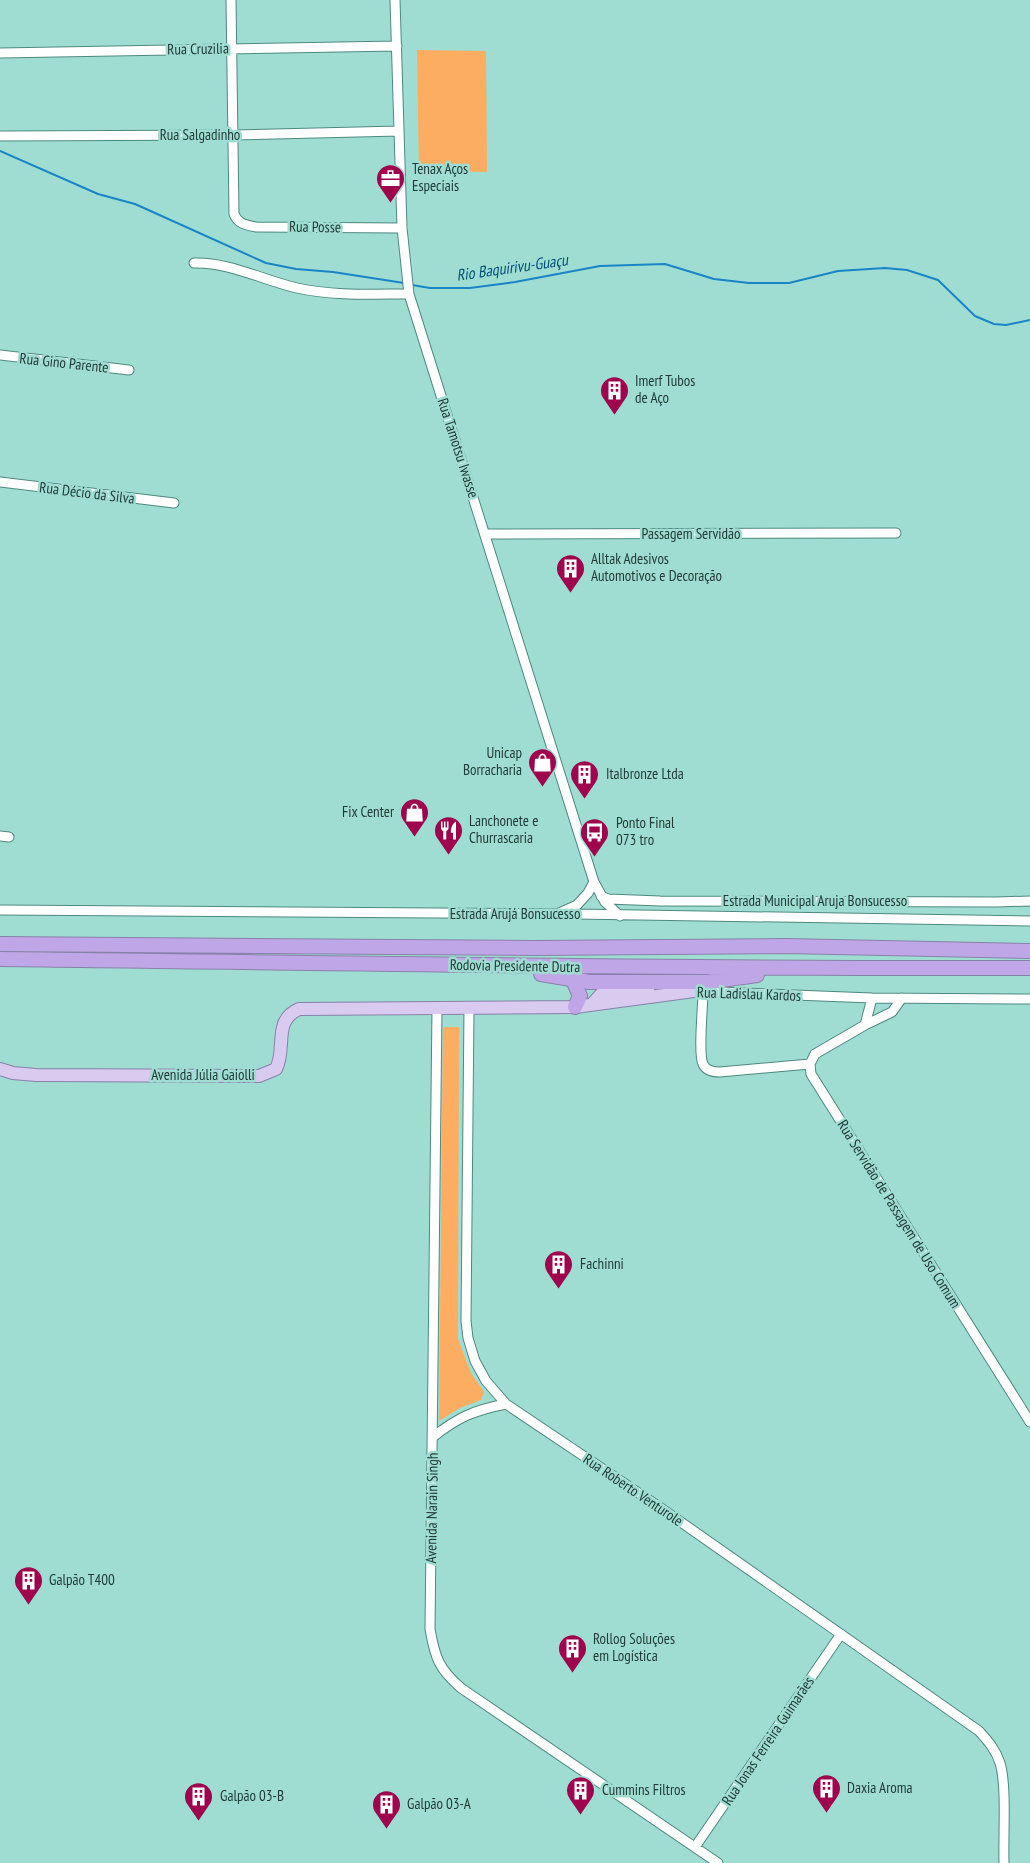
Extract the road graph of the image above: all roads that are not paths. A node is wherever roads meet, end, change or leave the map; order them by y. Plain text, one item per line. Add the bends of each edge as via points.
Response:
1 (231, 0) edge
2 (395, 0) edge
3 (397, 46) junction
4 (232, 49) junction
5 (0, 53) edge
6 (399, 131) junction
7 (233, 135) junction
8 (0, 136) edge
9 (402, 228) junction
10 (194, 263) dead end
11 (409, 293) junction
12 (0, 355) edge
13 (129, 370) dead end
14 (0, 482) edge
15 (174, 503) dead end
16 (896, 533) dead end
17 (485, 534) junction
18 (594, 882) junction
19 (601, 896) junction
20 (1030, 900) edge
21 (0, 910) edge
22 (557, 914) junction
23 (620, 916) junction
24 (1030, 921) edge
25 (0, 944) edge
26 (1030, 951) edge
27 (0, 959) edge
28 (497, 967) junction
29 (1030, 968) edge
30 (798, 969) junction
31 (573, 980) junction
32 (728, 980) junction
33 (699, 991) junction
34 (872, 998) junction
35 (902, 998) junction
36 (1030, 999) edge
37 (575, 1007) junction
38 (437, 1008) junction
39 (469, 1008) junction
40 (865, 1024) junction
41 (810, 1064) junction
42 (0, 1069) edge
43 (506, 1404) junction
44 (1030, 1422) edge
45 (433, 1437) junction
46 (841, 1634) junction
47 (695, 1847) junction
48 (718, 1863) edge
49 (1004, 1863) edge

1 - 4 street
2 - 3 street, Rua Tamotsu Iwasse
3 - 4 street, Rua Cruzilia
3 - 6 street, Rua Tamotsu Iwasse
4 - 5 street, Rua Cruzilia
4 - 7 street
6 - 7 street, Rua Salgadinho
6 - 9 street, Rua Tamotsu Iwasse
7 - 8 street, Rua Salgadinho
7 - 9 street, Rua Posse via 234,214 240,223 256,227
9 - 11 street, Rua Tamotsu Iwasse
10 - 11 street via 216,264 316,291
11 - 17 street, Rua Tamotsu Iwasse
12 - 13 street, Rua Gino Parente
14 - 15 street, Rua Décio da Silva
16 - 17 street, Passagem Servidão
17 - 18 street, Rua Tamotsu Iwasse
18 - 19 street, Rua Tamotsu Iwasse
18 - 22 street via 577,905
19 - 20 street, Estrada Municipal Aruja Bonsucesso via 672,901
19 - 23 street, Rua Tamotsu Iwasse
21 - 22 street, Estrada Arujá Bonsucesso
22 - 23 street, Estrada Arujá Bonsucesso
23 - 24 street, Estrada Arujá Bonsucesso
25 - 26 highway, Rodovia Presidente Dutra via 785,946
27 - 28 highway, Rodovia Presidente Dutra
28 - 30 highway, Rodovia Presidente Dutra
28 - 31 highway
29 - 30 highway, Rodovia Presidente Dutra
30 - 32 highway
31 - 32 highway
31 - 37 highway via 580,996
32 - 33 highway
33 - 34 street, Rua Ladislau Kardos
33 - 37 main road via 603,992 593,1003
33 - 41 street via 702,1055 708,1070
34 - 35 street, Rua Ladislau Kardos
34 - 40 street
35 - 36 street, Rua Ladislau Kardos
35 - 40 street via 891,1012
37 - 39 main road
38 - 39 main road, Avenida Júlia Gaiolli
38 - 42 main road, Avenida Júlia Gaiolli via 292,1012 283,1022 276,1069 259,1076 36,1075
38 - 45 street, Avenida Narain Singh
39 - 43 street, Rua Roberto Venturole via 466,1321 475,1361
40 - 41 street via 818,1051
41 - 44 street, Rua Servidão de Passagem de Uso Comum via 813,1078
43 - 45 street via 466,1414
43 - 46 street, Rua Roberto Venturole
45 - 47 street, Avenida Narain Singh via 430,1629 438,1663 461,1688
46 - 47 street, Rua Jonas Ferreira Guimarães
46 - 49 street, Rua Roberto Venturole via 979,1731 993,1746 1003,1778
47 - 48 street, Avenida Narain Singh

